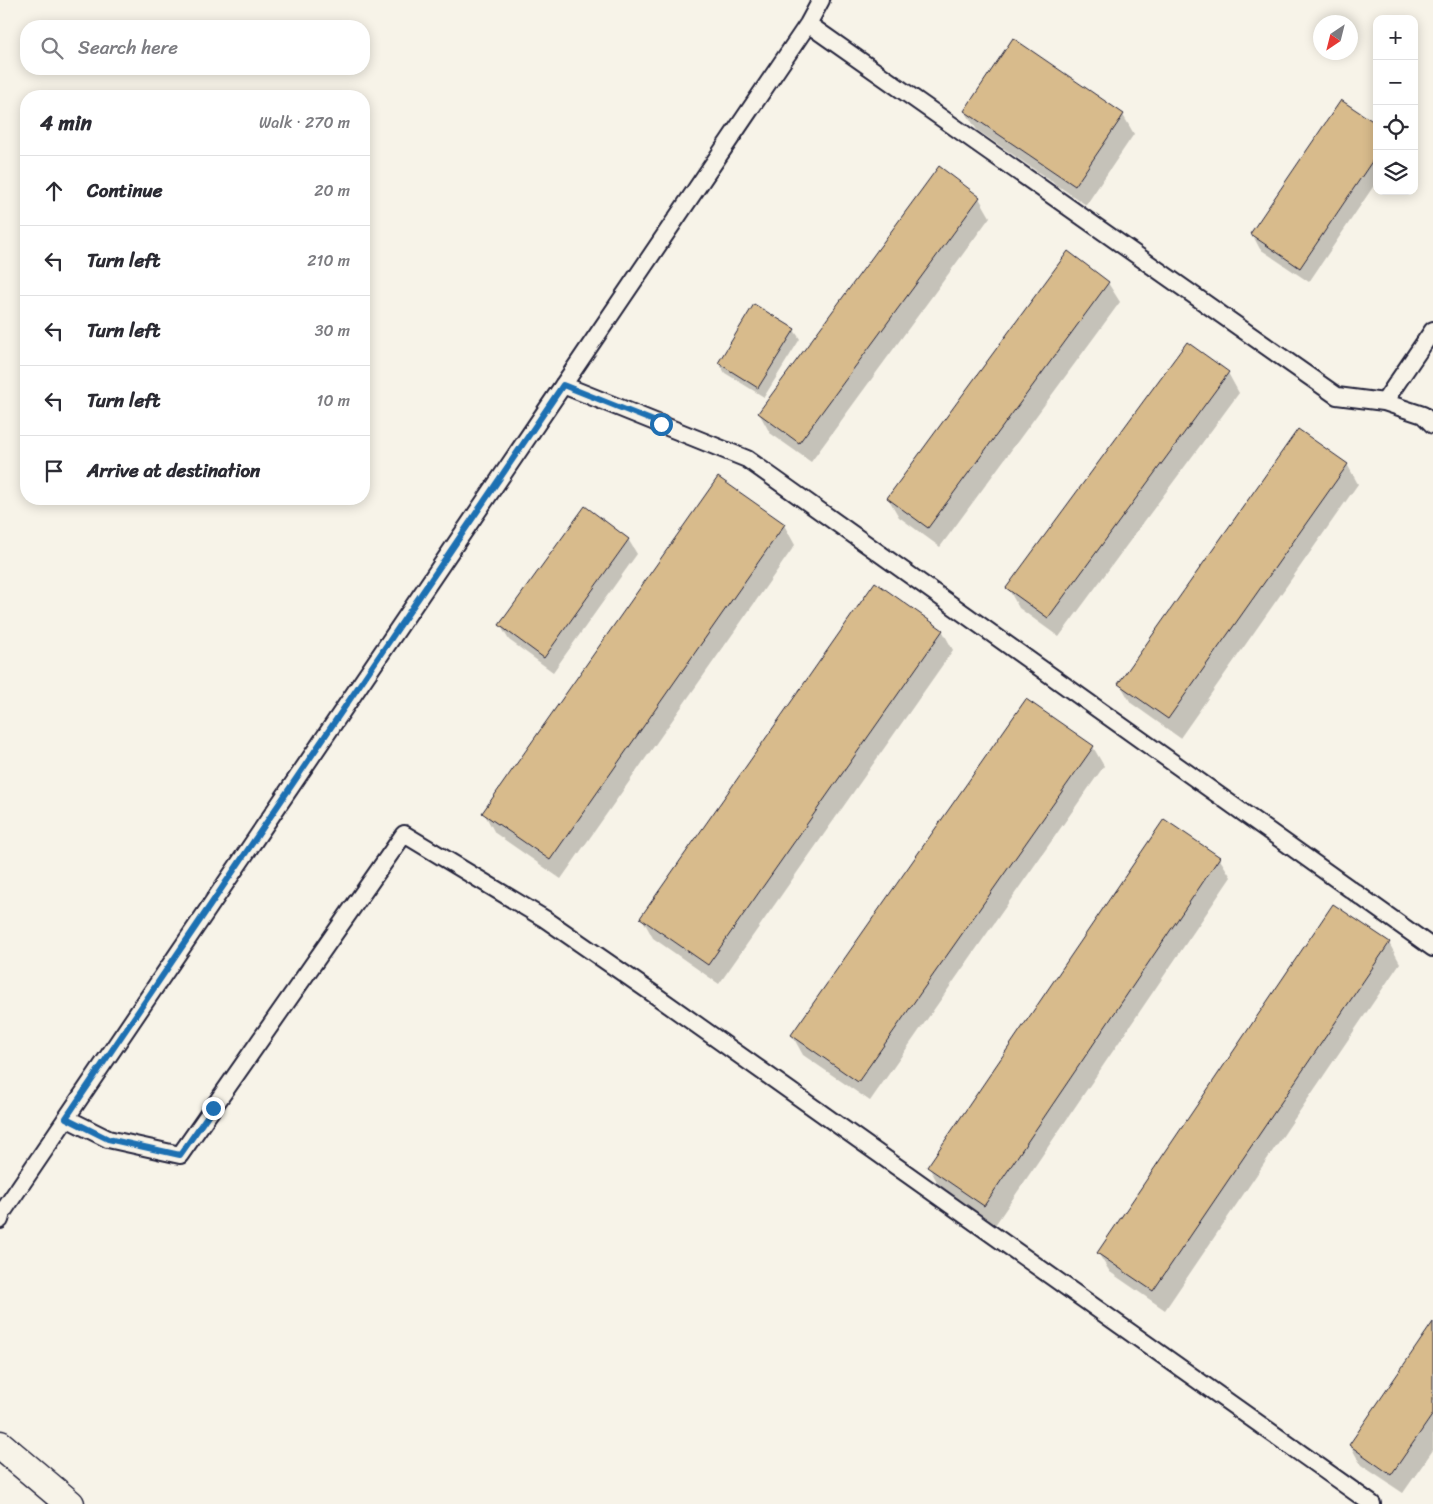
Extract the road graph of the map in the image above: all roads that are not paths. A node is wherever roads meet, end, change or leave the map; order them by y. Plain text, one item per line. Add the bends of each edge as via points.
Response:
1 (821, 0) edge
2 (808, 24) junction
3 (1433, 330) edge
4 (563, 385) junction
5 (1384, 402) junction
6 (1433, 425) edge
7 (1433, 948) edge
8 (66, 1118) junction
9 (0, 1220) edge
10 (0, 1445) edge
11 (70, 1504) edge
12 (1372, 1504) edge

1 - 2 lane
2 - 4 lane
2 - 5 lane via 1337,396
3 - 5 lane
4 - 7 lane via 747,458
4 - 8 lane
5 - 6 lane via 1423,415
8 - 9 lane via 2,1212
8 - 12 lane via 108,1139 180,1155 404,834 545,919 652,993
10 - 11 street

